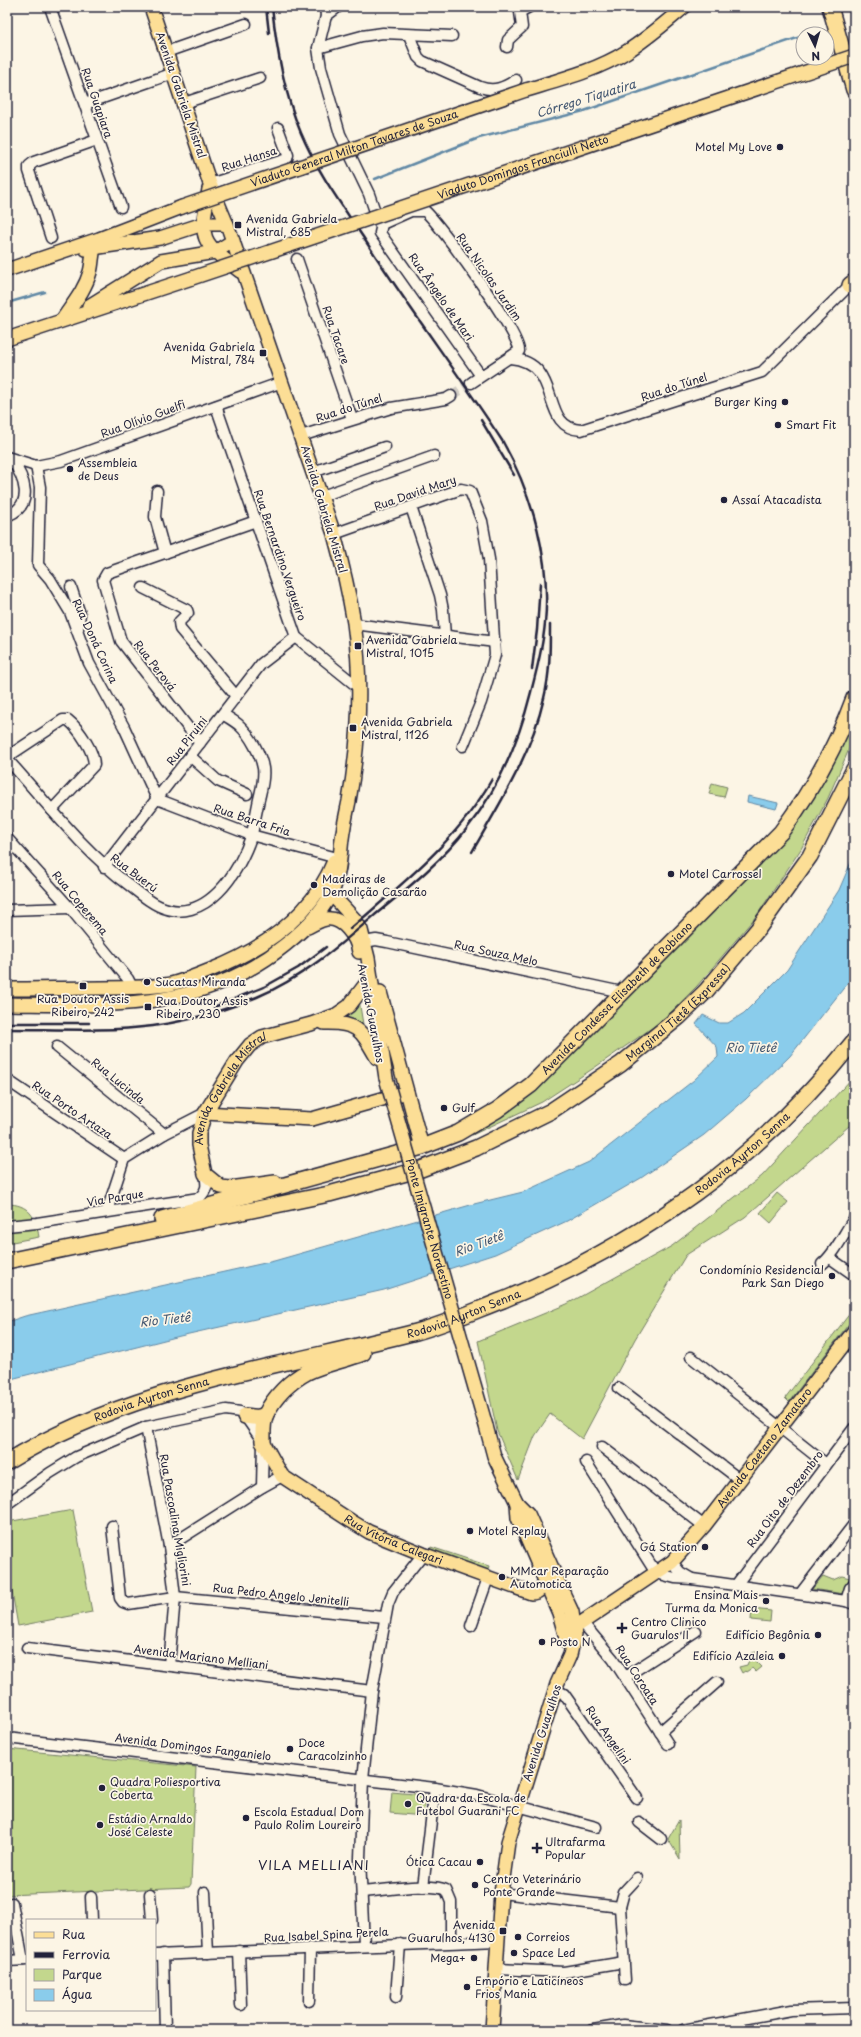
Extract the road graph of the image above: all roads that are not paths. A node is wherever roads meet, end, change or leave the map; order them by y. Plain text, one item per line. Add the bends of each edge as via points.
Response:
1 (50, 7) edge
2 (151, 7) edge
3 (338, 7) edge
4 (529, 7) edge
5 (684, 7) edge
6 (830, 7) edge
7 (838, 7) edge
8 (326, 11) edge
9 (246, 24) dead end
10 (409, 35) junction
11 (452, 36) dead end
12 (842, 45) junction
13 (507, 47) dead end
14 (318, 48) junction
15 (166, 52) junction
16 (854, 56) edge
17 (174, 73) junction
18 (260, 78) dead end
19 (516, 80) dead end
20 (854, 90) edge
21 (184, 103) junction
22 (85, 104) junction
23 (278, 128) dead end
24 (98, 140) junction
25 (210, 184) junction
26 (121, 207) dead end
27 (203, 224) junction
28 (226, 224) junction
29 (380, 230) junction
30 (51, 238) dead end
31 (232, 241) junction
32 (96, 243) junction
33 (214, 252) junction
34 (297, 259) dead end
35 (7, 270) edge
36 (244, 274) junction
37 (853, 284) edge
38 (75, 315) junction
39 (62, 319) junction
40 (8, 338) edge
41 (510, 358) junction
42 (481, 376) junction
43 (282, 382) junction
44 (471, 383) tunnel mouth
45 (451, 396) tunnel mouth
46 (216, 406) junction
47 (352, 419) junction
48 (301, 436) junction
49 (385, 447) dead end
50 (434, 456) dead end
51 (9, 458) edge
52 (36, 466) junction
53 (313, 472) junction
54 (157, 491) dead end
55 (322, 496) junction
56 (411, 507) junction
57 (7, 516) edge
58 (256, 521) junction
59 (334, 534) junction
60 (165, 553) junction
61 (71, 587) dead end
62 (143, 588) dead end
63 (354, 624) junction
64 (78, 629) junction
65 (445, 636) junction
66 (296, 637) junction
67 (495, 642) junction
68 (358, 687) junction
69 (236, 696) junction
70 (854, 698) edge
71 (223, 714) junction
72 (200, 743) junction
73 (463, 746) dead end
74 (190, 756) junction
75 (7, 758) edge
76 (854, 769) edge
77 (247, 794) dead end
78 (157, 799) junction
79 (52, 810) junction
80 (251, 835) junction
81 (7, 838) edge
82 (339, 854) junction
83 (104, 867) junction
84 (338, 874) junction
85 (325, 892) junction
86 (70, 908) junction
87 (7, 910) edge
88 (347, 911) junction
89 (303, 930) junction
90 (364, 942) junction
91 (368, 958) junction
92 (171, 984) junction
93 (365, 985) junction
94 (132, 988) junction
95 (7, 989) edge
96 (622, 992) junction
97 (173, 998) junction
98 (7, 1004) edge
99 (130, 1004) junction
100 (310, 1024) junction
101 (854, 1041) edge
102 (57, 1047) dead end
103 (377, 1058) junction
104 (854, 1058) edge
105 (386, 1078) junction
106 (7, 1080) edge
107 (407, 1092) junction
108 (205, 1113) junction
109 (781, 1121) junction
110 (164, 1134) junction
111 (422, 1147) junction
112 (124, 1159) junction
113 (205, 1174) junction
114 (289, 1183) junction
115 (107, 1211) junction
116 (854, 1219) edge
117 (7, 1226) edge
118 (97, 1242) junction
119 (830, 1258) junction
120 (7, 1261) edge
121 (822, 1264) dead end
122 (854, 1275) edge
123 (420, 1331) junction
124 (854, 1331) edge
125 (691, 1357) dead end
126 (619, 1388) dead end
127 (266, 1414) junction
128 (245, 1416) junction
129 (486, 1426) joint
130 (146, 1427) junction
131 (779, 1427) junction
132 (854, 1428) edge
133 (263, 1442) junction
134 (602, 1447) dead end
135 (7, 1462) edge
136 (586, 1462) dead end
137 (826, 1464) junction
138 (282, 1476) junction
139 (739, 1479) junction
140 (262, 1487) junction
141 (517, 1503) junction
142 (7, 1504) edge
143 (854, 1524) edge
144 (112, 1526) dead end
145 (704, 1526) junction
146 (169, 1546) junction
147 (423, 1554) junction
148 (672, 1562) junction
149 (656, 1573) junction
150 (488, 1578) junction
151 (692, 1579) junction
152 (545, 1582) junction
153 (854, 1583) edge
154 (736, 1585) junction
155 (800, 1594) junction
156 (176, 1597) junction
157 (850, 1602) edge
158 (384, 1617) junction
159 (471, 1626) dead end
160 (574, 1627) junction
161 (696, 1631) dead end
162 (28, 1648) dead end
163 (169, 1665) junction
164 (624, 1677) junction
165 (717, 1682) dead end
166 (555, 1689) junction
167 (372, 1691) junction
168 (660, 1732) junction
169 (7, 1738) edge
170 (668, 1744) dead end
171 (363, 1779) junction
172 (435, 1788) junction
173 (637, 1798) dead end
174 (518, 1805) junction
175 (639, 1822) dead end
176 (596, 1827) dead end
177 (661, 1839) dead end
178 (637, 1878) dead end
179 (423, 1887) junction
180 (205, 1892) dead end
181 (362, 1892) junction
182 (501, 1893) junction
183 (150, 1894) dead end
184 (91, 1896) dead end
185 (12, 1903) dead end
186 (620, 1908) junction
187 (92, 1919) edge
188 (152, 1919) edge
189 (498, 1941) junction
190 (451, 1942) junction
191 (400, 1944) junction
192 (364, 1945) junction
193 (310, 1948) junction
194 (239, 1951) junction
195 (208, 1953) junction
196 (159, 1955) edge
197 (25, 1960) edge
198 (7, 1961) edge
199 (624, 1962) junction
200 (496, 1969) junction
201 (625, 1980) dead end
202 (396, 1997) dead end
203 (309, 2001) dead end
204 (241, 2005) dead end
205 (854, 2008) edge
206 (166, 2030) edge
207 (492, 2030) edge
208 (593, 2030) edge
209 (667, 2030) edge
210 (683, 2030) edge

1 - 22 street, Rua Guapiara
2 - 15 main road, Avenida Gabriela Mistral
3 - 8 street
4 - 13 street via 520,12 522,27 508,40
5 - 32 main road, Viaduto General Milton Tavares de Souza, bridge via 625,53 587,71 182,207
6 - 12 highway
7 - 12 highway via 843,30
8 - 14 street
9 - 15 street
10 - 11 street
10 - 14 street via 393,33 362,36
10 - 19 street via 422,61 480,87 488,90 503,88
12 - 20 highway
14 - 29 street, Rua Ângelo de Mari via 321,68 338,127 369,194
15 - 17 main road, Avenida Gabriela Mistral
16 - 38 main road, Viaduto Domingos Franciulli Netto, bridge
17 - 21 main road, Avenida Gabriela Mistral
17 - 22 street
18 - 21 street
21 - 25 main road, Avenida Gabriela Mistral
22 - 24 street, Rua Guapiara
23 - 25 street, Rua Hansa via 288,155 287,159
24 - 26 street, Rua Guapiara
24 - 30 street via 29,166
25 - 27 main road, Avenida Gabriela Mistral
25 - 28 main road, Avenida Gabriela Mistral
27 - 28 main road
27 - 32 main road via 160,238
27 - 33 main road, Avenida Gabriela Mistral via 207,242
28 - 31 main road, Avenida Gabriela Mistral
29 - 41 street, Rua Nicolas Jardim via 382,224 411,211 425,211 454,246 510,327 520,349
29 - 42 street, Rua Ângelo de Mari
31 - 33 main road
31 - 36 main road, Avenida Gabriela Mistral
32 - 35 main road via 59,251
32 - 39 main road via 86,284
33 - 36 main road, Avenida Gabriela Mistral
33 - 38 main road via 161,261
34 - 47 street, Rua Tacare
36 - 43 main road, Avenida Gabriela Mistral
37 - 41 street, Rua do Túnel via 762,372 581,430 572,430 561,422 539,371 521,359
38 - 39 main road
39 - 40 main road
41 - 42 street
42 - 44 street
43 - 46 street, Rua Olívio Guelfi
43 - 48 main road, Avenida Gabriela Mistral
45 - 47 street, Rua do Túnel via 390,408
46 - 52 street, Rua Olívio Guelfi via 61,462
46 - 58 street, Rua Bernardino Vergueiro
47 - 48 street, Rua do Túnel
48 - 53 main road, Avenida Gabriela Mistral
49 - 53 street
50 - 55 street
51 - 52 street, Rua Olívio Guelfi
51 - 57 street via 24,482 25,494 23,504 16,513
52 - 64 street, Rua Doná Corina via 40,495 38,565 50,579
53 - 55 main road, Avenida Gabriela Mistral
54 - 60 street via 155,517
55 - 59 main road, Avenida Gabriela Mistral
56 - 59 street, Rua David Mary
56 - 65 street via 440,595
56 - 67 street, Rua David Mary via 461,489 470,491 480,511 485,532
58 - 60 street
58 - 66 street, Rua Bernardino Vergueiro
59 - 63 main road, Avenida Gabriela Mistral
60 - 72 street, Rua Perová via 107,573 102,584 121,641
61 - 64 street via 80,614
62 - 69 street via 187,610 188,613 179,622 180,629
63 - 65 street
63 - 68 main road, Avenida Gabriela Mistral
64 - 78 street, Rua Doná Corina via 89,663 124,728
65 - 67 street
66 - 68 street, Rua Bernardino Vergueiro
66 - 69 street, Rua Piruini via 261,664
67 - 73 street via 493,663
68 - 82 main road, Avenida Gabriela Mistral via 354,762
69 - 71 street, Rua Piruini
70 - 96 highway, Avenida Condessa Elisabeth de Robiano via 822,770 803,803 781,832
71 - 72 street, Rua Piruini
71 - 80 street, Rua Buerú via 240,726 263,765 263,781
72 - 74 street, Rua Piruini
74 - 77 street via 218,781
74 - 78 street, Rua Piruini
75 - 79 street, Rua Buerú
75 - 79 street via 63,720 73,724 89,749 94,765
76 - 118 highway, Marginal Tietê (Expressa) via 810,856 758,929 706,991 679,1017 621,1064 551,1110 476,1148 421,1169 329,1194
78 - 80 street, Rua Barra Fria
78 - 83 street, Rua Piruini
79 - 83 street, Rua Buerú
80 - 82 street, Rua Barra Fria
80 - 83 street, Rua Buerú via 227,884 214,897 186,911 159,906
81 - 86 street, Rua Coperema
82 - 84 main road, Avenida Gabriela Mistral
82 - 85 main road, Avenida Gabriela Mistral
84 - 85 main road, Avenida Gabriela Mistral via 333,888
84 - 88 main road via 340,891
85 - 88 main road, Avenida Guarulhos
85 - 89 main road via 320,910
85 - 92 main road via 257,949
86 - 87 street
86 - 94 street, Rua Coperema via 128,979
88 - 90 main road, Avenida Guarulhos via 361,930
89 - 93 main road, Avenida Guarulhos via 324,919 331,919 344,926 357,943
89 - 97 main road via 268,958 241,974 211,987
90 - 91 main road, Avenida Guarulhos
90 - 96 street, Rua Souza Melo via 387,942
91 - 105 main road, Avenida Guarulhos
91 - 107 main road, Avenida Guarulhos via 378,985
92 - 94 main road
92 - 97 main road
93 - 100 main road, Avenida Gabriela Mistral via 344,1011
93 - 103 main road, Avenida Guarulhos
94 - 95 main road
94 - 99 main road
96 - 111 highway, Avenida Condessa Elisabeth de Robiano via 531,1085 498,1110 458,1133
97 - 99 main road
98 - 99 main road
100 - 103 main road, Avenida Gabriela Mistral via 352,1025
100 - 108 main road, Avenida Gabriela Mistral via 262,1037 250,1045 237,1061
101 - 109 highway, Rodovia Ayrton Senna via 835,1065
102 - 110 street, Rua Lucinda
103 - 105 main road, Avenida Guarulhos
104 - 109 highway via 796,1115
105 - 129 main road, Ponte Imigrante Nordestino, bridge
106 - 112 street, Rua Porto Artaza
107 - 108 main road via 312,1119
107 - 111 main road, Avenida Guarulhos
108 - 110 street
108 - 113 main road, Avenida Gabriela Mistral via 199,1133 199,1145
109 - 123 highway, Rodovia Ayrton Senna via 738,1161 679,1207 611,1248 544,1283
110 - 112 street
111 - 114 highway, Avenida Condessa Elisabeth de Robiano
112 - 115 street
113 - 114 main road via 221,1187 230,1188 275,1182
113 - 115 street, Via Parque via 207,1187 205,1193 198,1198
114 - 118 highway, Avenida Condessa Elisabeth de Robiano via 114,1231
115 - 117 street, Via Parque
116 - 119 street
118 - 120 highway
119 - 121 street
119 - 122 street
123 - 127 highway via 308,1372 294,1380 281,1393
123 - 135 highway, Rodovia Ayrton Senna via 178,1390 58,1434
124 - 131 main road, Avenida Caetano Zamataro
125 - 131 street
126 - 139 street
127 - 128 highway via 256,1418
127 - 133 highway via 262,1430
128 - 130 street via 233,1410
128 - 133 street
129 - 141 main road, Avenida Guarulhos via 494,1456
130 - 142 street via 76,1457
130 - 146 street, Rua Pascoalina Migliorini
131 - 137 street
131 - 139 main road, Avenida Caetano Zamataro
132 - 137 street, Rua Oito de Dezembro
133 - 138 main road, Rua Vitória Calegari
133 - 140 street
134 - 145 street
136 - 149 street
137 - 154 street, Rua Oito de Dezembro
138 - 140 street
138 - 147 main road, Rua Vitória Calegari via 369,1532
139 - 145 main road, Avenida Caetano Zamataro
140 - 146 street
141 - 152 main road, Avenida Guarulhos via 518,1518
141 - 160 main road, Avenida Guarulhos via 528,1514 564,1595
143 - 155 street
144 - 156 street, Rua Pedro Angelo Jenitelli via 120,1598 123,1602 128,1604
145 - 148 main road, Avenida Caetano Zamataro
146 - 156 street, Rua Pascoalina Migliorini
147 - 150 main road, Rua Vitória Calegari
147 - 158 street via 393,1592
148 - 149 main road, Avenida Caetano Zamataro
148 - 151 street via 680,1572
149 - 151 street
149 - 160 main road, Avenida Caetano Zamataro
150 - 152 main road, Rua Vitória Calegari via 531,1593 543,1588
150 - 159 street
151 - 154 street
152 - 160 main road, Avenida Guarulhos via 559,1613
153 - 157 street via 850,1588
154 - 155 street
155 - 157 street
156 - 158 street, Rua Pedro Angelo Jenitelli
156 - 163 street, Rua Pascoalina Migliorini
158 - 167 street
160 - 164 street, Rua Coroata via 602,1644
160 - 166 main road, Avenida Guarulhos via 573,1643
161 - 164 street
162 - 163 street, Avenida Mariano Melliani
163 - 167 street, Avenida Mariano Melliani
164 - 168 street, Rua Coroata
165 - 168 street
166 - 173 street, Rua Angelini via 564,1694
166 - 174 main road, Avenida Guarulhos
167 - 171 street
168 - 170 street, Rua Coroata
169 - 171 street, Avenida Domingos Fanganielo
171 - 172 street, Avenida Domingos Fanganielo
171 - 181 street via 360,1831
172 - 174 street, Avenida Domingos Fanganielo
172 - 179 street
174 - 176 street, Avenida Domingos Fanganielo
174 - 182 main road, Avenida Guarulhos via 508,1842
175 - 177 street
178 - 186 street via 624,1892
179 - 181 street
179 - 190 street via 441,1888 450,1895
180 - 195 street
181 - 192 street
182 - 186 street
182 - 189 main road, Avenida Guarulhos
183 - 188 street
184 - 187 street
185 - 197 street
186 - 199 street
189 - 190 street, Rua Isabel Spina Perela
189 - 200 main road, Avenida Guarulhos
190 - 191 street, Rua Isabel Spina Perela
191 - 192 street, Rua Isabel Spina Perela
191 - 202 street
192 - 193 street, Rua Isabel Spina Perela
193 - 194 street, Rua Isabel Spina Perela
193 - 203 street
194 - 195 street, Rua Isabel Spina Perela
194 - 204 street
195 - 196 street, Rua Isabel Spina Perela
196 - 206 street
197 - 198 street
199 - 200 street via 564,1972
199 - 201 street
200 - 207 main road, Avenida Guarulhos
205 - 210 street via 791,2010
208 - 209 street via 623,2025

